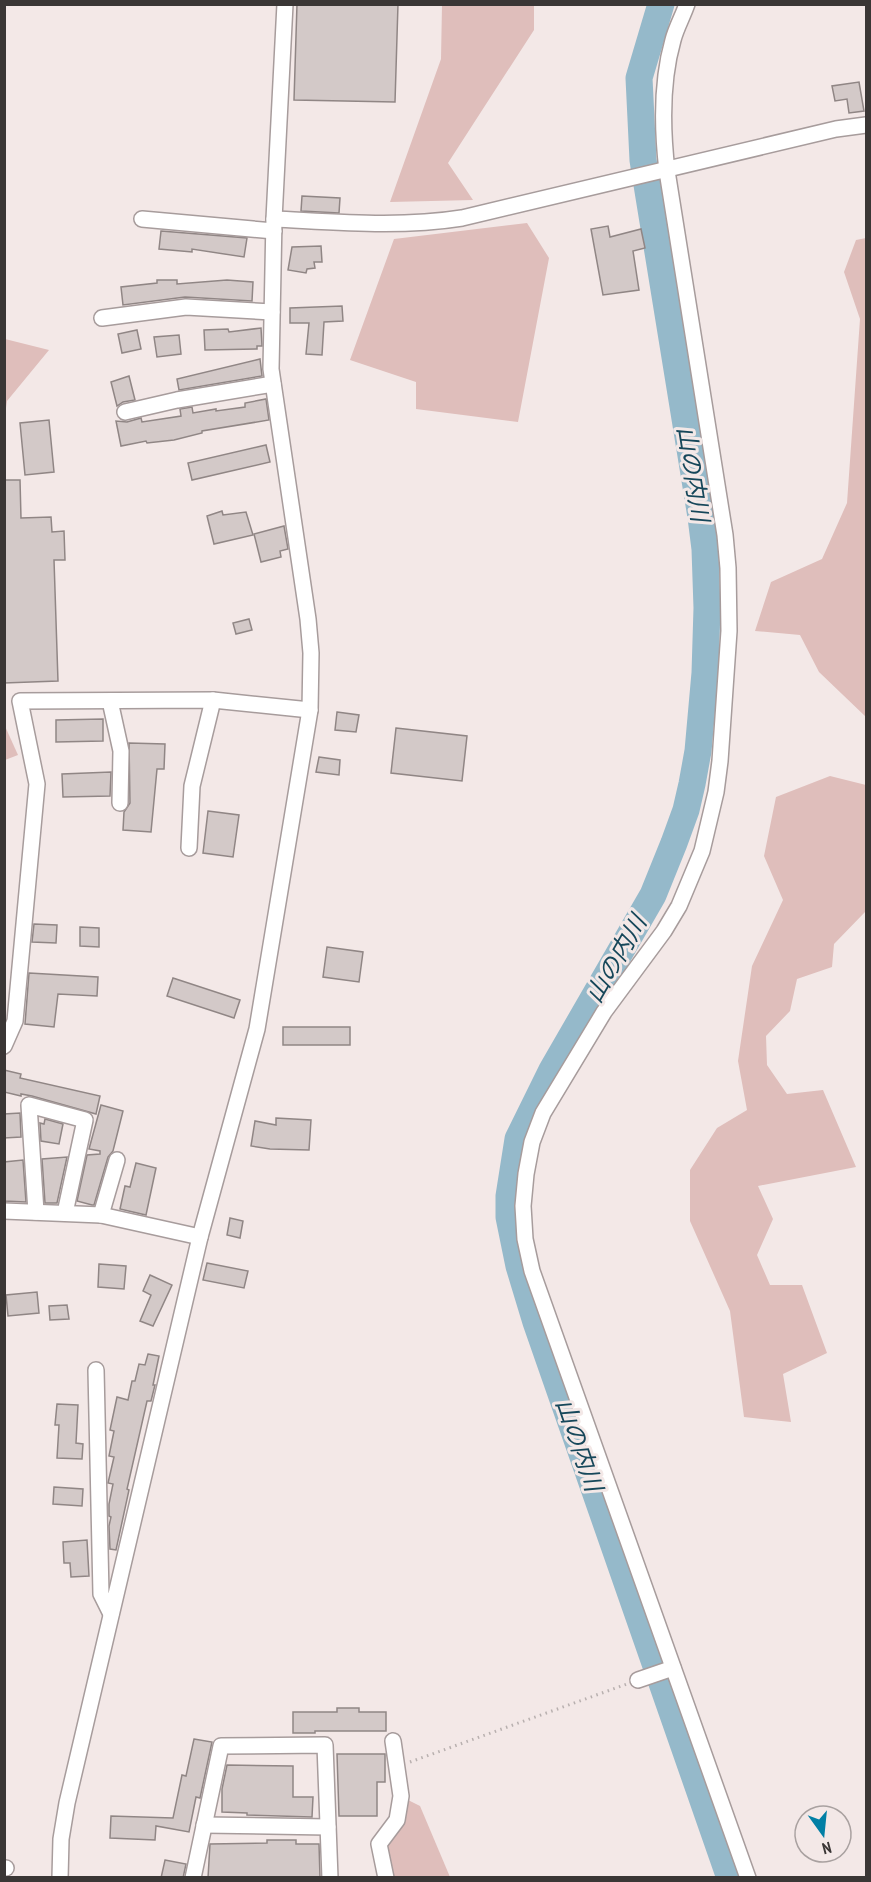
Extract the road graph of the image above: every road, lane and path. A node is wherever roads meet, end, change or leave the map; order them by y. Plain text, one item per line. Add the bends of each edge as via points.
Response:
1 (285, 4) edge
2 (687, 4) edge
3 (867, 124) edge
4 (667, 171) junction
5 (142, 219) dead end
6 (274, 225) junction
7 (272, 312) junction
8 (102, 318) dead end
9 (273, 384) junction
10 (125, 412) dead end
11 (213, 700) junction
12 (110, 701) junction
13 (310, 710) junction
14 (120, 803) dead end
15 (189, 848) dead end
16 (10, 1022) edge
17 (4, 1046) edge
18 (117, 1160) dead end
19 (4, 1211) edge
20 (36, 1212) junction
21 (65, 1213) junction
22 (101, 1215) junction
23 (200, 1237) junction
24 (96, 1370) dead end
25 (111, 1614) junction
26 (673, 1668) junction
27 (639, 1680) joint
28 (393, 1740) dead end
29 (396, 1766) junction
30 (204, 1825) junction
31 (328, 1827) junction
32 (60, 1878) edge
33 (193, 1878) edge
34 (330, 1878) edge
35 (387, 1878) edge
36 (748, 1878) edge

1 - 6 street
2 - 4 street via 673,39 667,73 663,126
3 - 4 street
4 - 6 street via 438,222
4 - 26 street via 728,568 729,631 716,792 702,851 679,906 604,1012 543,1113 530,1153 523,1206 532,1271
5 - 6 street
6 - 7 street
7 - 8 street via 186,307
7 - 9 street
9 - 10 street via 177,399
9 - 13 street via 308,619
11 - 12 street
11 - 13 street
11 - 15 street via 192,786
12 - 14 street via 121,751
12 - 16 street via 20,701 37,784
13 - 23 street via 257,1029
16 - 17 street
18 - 22 street
19 - 20 street
20 - 21 street
20 - 21 street via 29,1105 85,1120
21 - 22 street
22 - 23 street
23 - 25 street
24 - 25 street via 101,1594
25 - 32 street via 66,1803
26 - 27 street
26 - 36 street
27 - 29 path
28 - 29 street
29 - 35 street via 401,1796 397,1820 379,1844
30 - 31 street
30 - 31 street via 221,1746 325,1744
30 - 33 street
31 - 34 street

